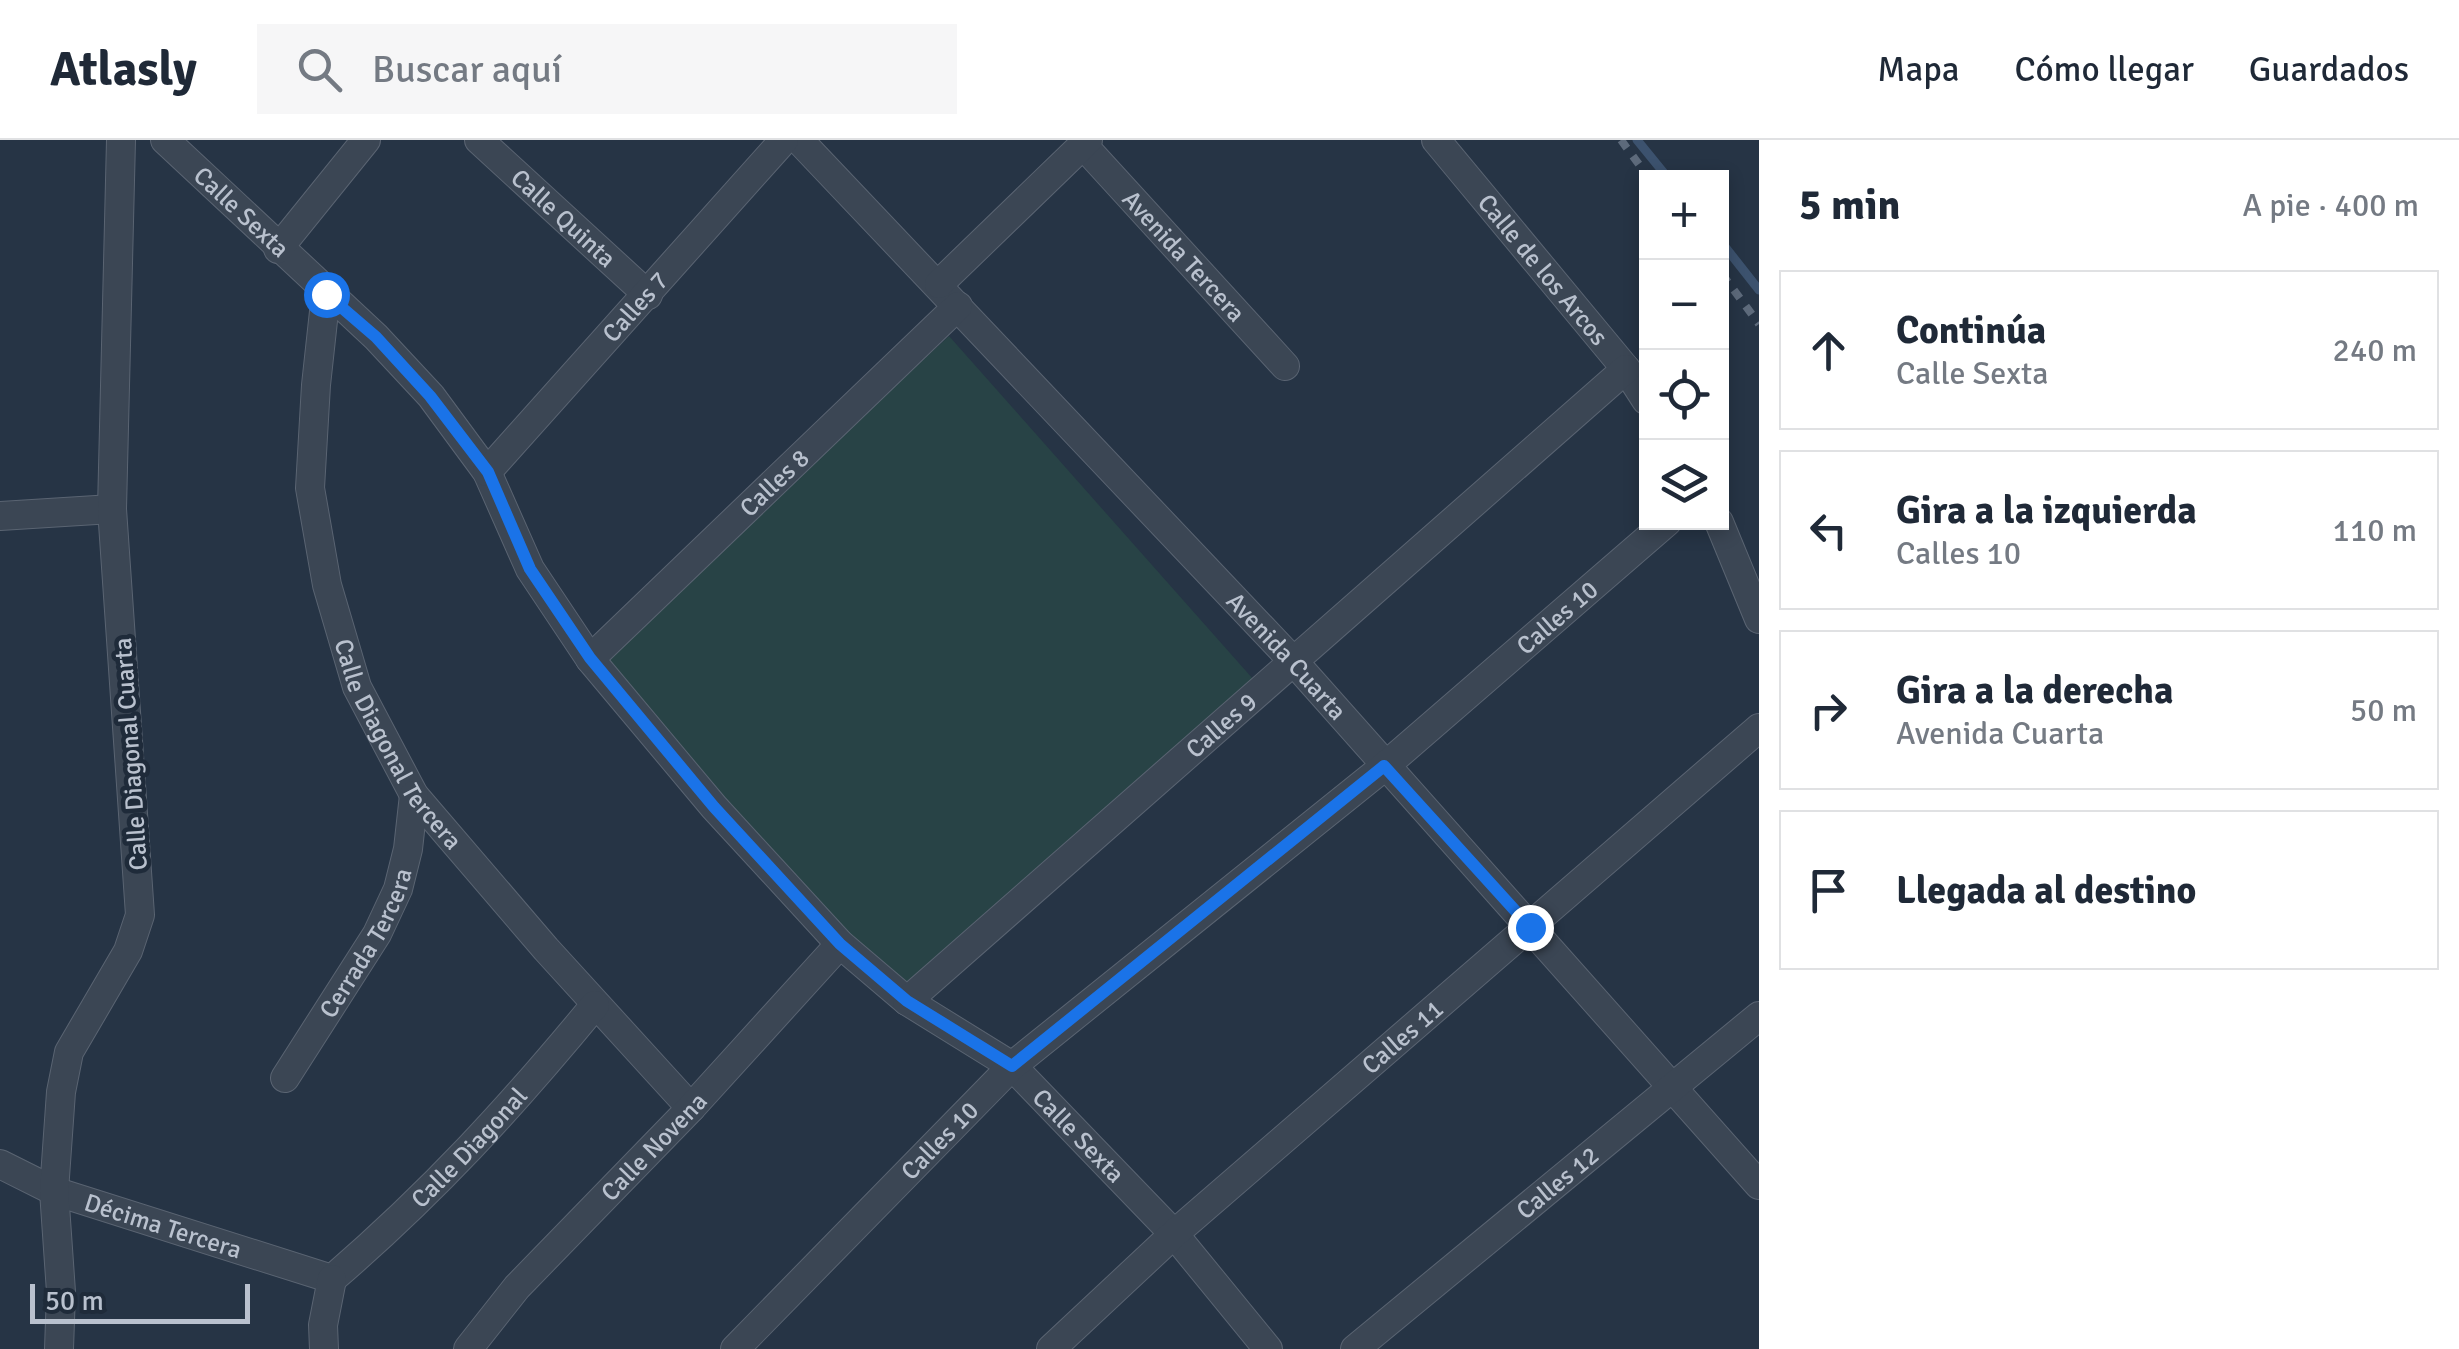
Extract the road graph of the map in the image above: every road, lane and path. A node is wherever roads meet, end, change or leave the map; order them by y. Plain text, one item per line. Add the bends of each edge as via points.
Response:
1 (122, 140) edge
2 (165, 140) edge
3 (366, 140) edge
4 (479, 140) edge
5 (784, 140) edge
6 (799, 140) edge
7 (1436, 140) edge
8 (1085, 142) edge
9 (278, 249) junction
10 (939, 284) junction
11 (326, 294) junction
12 (648, 294) junction
13 (958, 306) junction
14 (1285, 366) dead end
15 (1626, 370) junction
16 (1639, 390) edge
17 (488, 472) junction
18 (112, 510) junction
19 (0, 516) edge
20 (1658, 530) edge
21 (1722, 530) edge
22 (1759, 619) edge
23 (590, 658) junction
24 (1294, 664) junction
25 (1759, 728) edge
26 (1384, 766) junction
27 (414, 795) junction
28 (1530, 927) junction
29 (840, 944) junction
30 (907, 1001) junction
31 (595, 1004) junction
32 (1759, 1016) edge
33 (1012, 1066) junction
34 (285, 1078) dead end
35 (1672, 1088) junction
36 (691, 1108) junction
37 (0, 1164) edge
38 (1759, 1184) edge
39 (54, 1190) junction
40 (1174, 1234) junction
41 (332, 1279) junction
42 (324, 1337) edge
43 (59, 1349) edge
44 (303, 1349) edge
45 (468, 1349) edge
46 (735, 1349) edge
47 (1050, 1349) edge
48 (1268, 1349) edge
49 (1355, 1349) edge

1 - 18 street, Calle Diagonal Cuarta
2 - 9 street, Calle Sexta
3 - 9 street
4 - 12 street, Calle Quinta
5 - 12 street, Calles 7
6 - 10 street, Avenida Cuarta
7 - 15 street, Calle de los Arcos
8 - 10 street
8 - 14 street, Avenida Tercera
9 - 11 street, Calle Sexta
10 - 13 street, Avenida Cuarta
11 - 17 street, Calle Sexta via 430,396
11 - 27 street, Calle Diagonal Tercera via 310,488 323,565 357,687
12 - 17 street, Calles 7
13 - 23 street, Calles 8
13 - 24 street, Avenida Cuarta
15 - 16 street, Calle de los Arcos
15 - 24 street, Calles 9
17 - 23 street, Calle Sexta via 530,569
18 - 19 street
18 - 39 street, Calle Diagonal Cuarta via 140,915 128,951 68,1052
20 - 26 street, Calles 10
21 - 22 street
23 - 29 street, Calle Sexta
24 - 26 street, Avenida Cuarta
24 - 30 street, Calles 9
25 - 28 street, Calles 11
26 - 28 street, Avenida Cuarta
26 - 33 street, Calles 10
27 - 31 street, Calle Diagonal Tercera
27 - 34 street, Cerrada Tercera via 398,890 378,934
28 - 35 street, Avenida Cuarta
28 - 40 street, Calles 11
29 - 30 street, Calle Sexta
29 - 36 street, Calle Novena
30 - 33 street, Calle Sexta
31 - 36 street, Calle Diagonal Tercera
31 - 41 street, Calle Diagonal via 484,1136
32 - 35 street, Calles 12
33 - 40 street, Calle Sexta
33 - 46 street, Calles 10
35 - 38 street, Avenida Cuarta
35 - 49 street, Calles 12
36 - 45 street, Calle Novena via 517,1287
37 - 39 street, Décima Tercera
39 - 41 street, Décima Tercera
39 - 43 street, Calle Diagonal Cuarta
40 - 47 street, Calles 11
40 - 48 street, Calle Sexta
41 - 42 street
42 - 44 street

